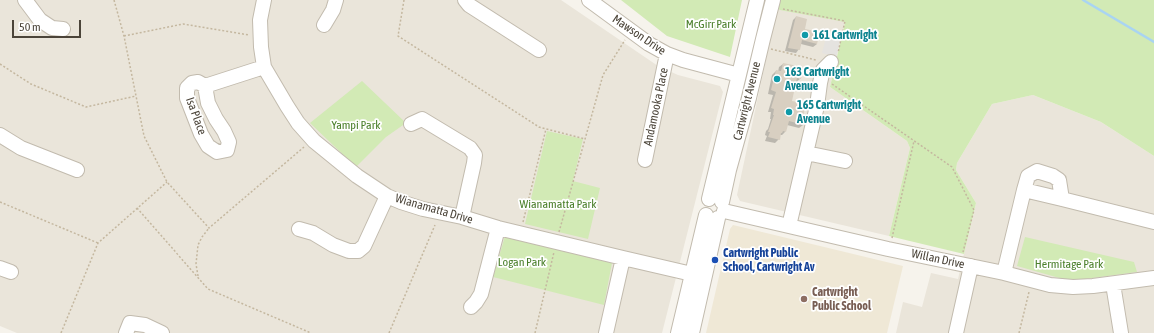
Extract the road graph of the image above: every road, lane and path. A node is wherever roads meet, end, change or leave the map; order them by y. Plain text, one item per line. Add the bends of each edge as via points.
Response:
1 (25, 0) edge
2 (114, 0) edge
3 (264, 0) edge
4 (336, 0) edge
5 (404, 0) edge
6 (465, 0) edge
7 (589, 0) edge
8 (757, 0) edge
9 (775, 4) edge
10 (324, 26) dead end
11 (63, 29) dead end
12 (632, 30) junction
13 (124, 36) junction
14 (261, 37) junction
15 (539, 50) dead end
16 (764, 53) junction
17 (667, 54) junction
18 (0, 64) edge
19 (264, 67) junction
20 (830, 67) junction
21 (739, 75) junction
22 (205, 86) dead end
23 (136, 96) junction
24 (749, 98) junction
25 (411, 124) dead end
26 (546, 129) junction
27 (0, 135) edge
28 (313, 139) junction
29 (585, 139) junction
30 (914, 141) junction
31 (806, 153) junction
32 (645, 160) dead end
33 (845, 161) dead end
34 (77, 170) dead end
35 (167, 182) junction
36 (1024, 190) junction
37 (387, 196) junction
38 (1062, 199) junction
39 (0, 202) edge
40 (137, 208) junction
41 (716, 209) junction
42 (462, 217) junction
43 (1154, 222) edge
44 (435, 225) dead end
45 (789, 226) junction
46 (209, 228) junction
47 (498, 228) junction
48 (299, 229) dead end
49 (521, 233) junction
50 (558, 235) dead end
51 (892, 238) dead end
52 (98, 243) junction
53 (554, 250) dead end
54 (710, 251) junction
55 (623, 258) junction
56 (965, 265) junction
57 (1004, 273) junction
58 (692, 274) junction
59 (199, 278) junction
60 (1154, 278) edge
61 (1031, 280) junction
62 (1114, 284) junction
63 (471, 307) dead end
64 (61, 333) edge
65 (126, 333) edge
66 (162, 333) edge
67 (311, 333) edge
68 (388, 333) edge
69 (535, 333) edge
70 (606, 333) edge
71 (678, 333) edge
72 (692, 333) edge
73 (956, 333) edge
74 (1019, 333) edge
75 (1121, 333) edge

1 - 11 street via 40,20 52,28
2 - 13 path
3 - 14 street, Wianamatta Drive via 260,20
4 - 10 street
5 - 26 path via 398,36
6 - 15 street
7 - 12 street, Mawson Drive
8 - 21 street, Cartwright Avenue
9 - 16 street, Cartwright Avenue
9 - 20 path via 845,21
12 - 17 street, Mawson Drive
12 - 29 path via 603,75
13 - 14 path via 184,24
13 - 23 path
14 - 19 street, Wianamatta Drive
16 - 20 path
16 - 21 street
16 - 24 street, Cartwright Avenue
17 - 21 street, Mawson Drive
17 - 32 street, Andamooka Place
18 - 23 path via 31,84 86,107
19 - 22 street, Isa Place
19 - 28 street, Wianamatta Drive via 298,123
20 - 30 path
20 - 31 street via 820,83
21 - 24 street
21 - 41 street, Cartwright Avenue
23 - 35 path via 144,136
24 - 41 street, Cartwright Avenue
25 - 42 street via 422,119 470,148 475,155
26 - 29 path
26 - 49 path
27 - 34 street via 21,148
28 - 37 street, Wianamatta Drive via 357,176
28 - 46 path
29 - 50 path
30 - 51 path
30 - 56 path via 952,167 974,210
31 - 33 street
31 - 45 street
35 - 40 path
35 - 46 path
36 - 38 street
36 - 38 street via 1028,176 1037,172 1054,176 1059,180
36 - 57 street
37 - 42 street, Wianamatta Drive via 423,209
37 - 48 street via 364,246 358,251 349,251
38 - 43 street
39 - 52 path
40 - 52 path
40 - 59 path
41 - 45 street, Willan Drive
41 - 54 street, Cartwright Avenue
41 - 58 street, Cartwright Avenue
42 - 47 street, Wianamatta Drive
44 - 68 path
45 - 56 street, Willan Drive
46 - 59 path via 198,245 196,264
47 - 49 street, Wianamatta Drive
47 - 63 street via 481,294
49 - 55 street, Wianamatta Drive
52 - 64 path
53 - 69 path
54 - 58 street via 699,270
54 - 72 street, Cartwright Avenue
55 - 58 street, Wianamatta Drive
55 - 70 street
56 - 57 street, Willan Drive
56 - 73 street
57 - 61 street, Willan Drive
58 - 71 street, Cartwright Avenue
59 - 67 path via 208,289
60 - 62 street, Willan Drive
61 - 62 street, Willan Drive via 1073,287
61 - 74 path
62 - 75 street
65 - 66 street via 130,323

